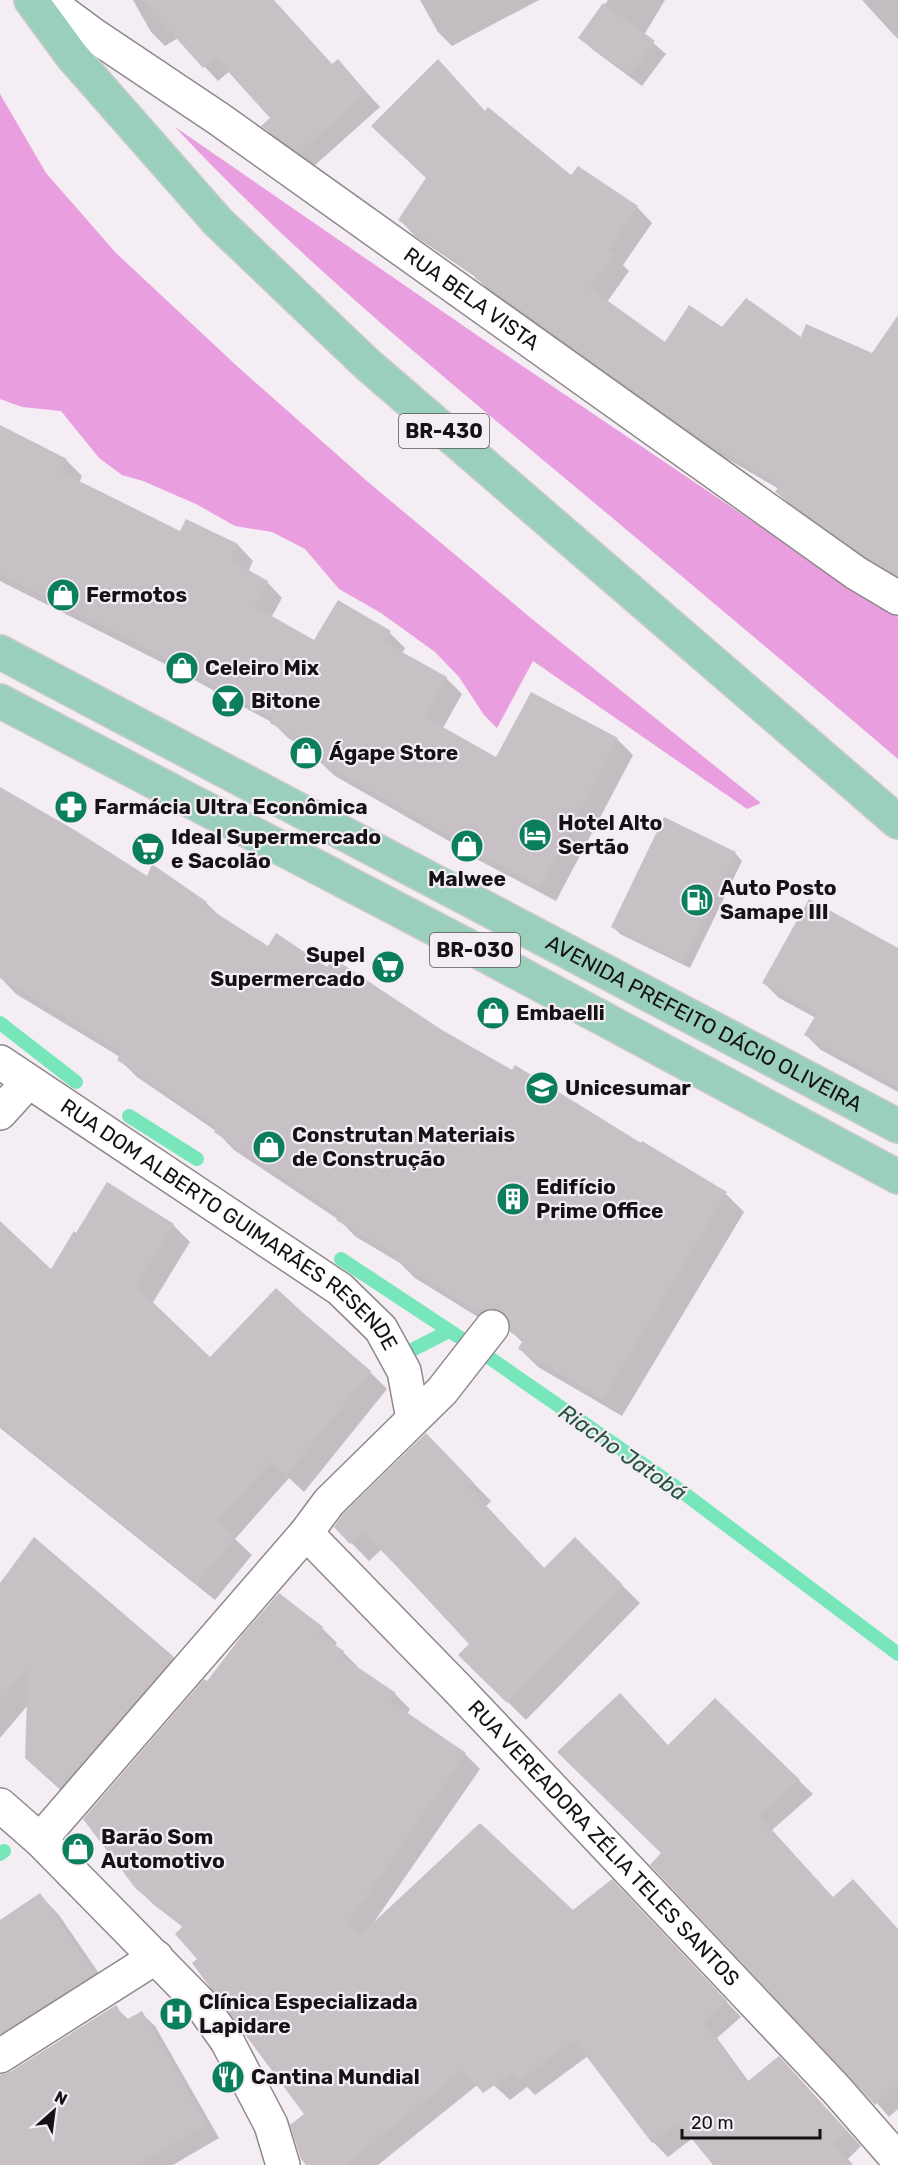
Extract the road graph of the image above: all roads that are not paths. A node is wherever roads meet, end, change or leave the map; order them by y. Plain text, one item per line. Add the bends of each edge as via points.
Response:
1 (32, 0) edge
2 (46, 0) edge
3 (898, 598) edge
4 (0, 652) edge
5 (0, 701) edge
6 (898, 822) edge
7 (0, 1062) edge
8 (28, 1082) junction
9 (0, 1113) edge
10 (898, 1126) edge
11 (898, 1177) edge
12 (492, 1328) dead end
13 (413, 1419) junction
14 (306, 1533) junction
15 (0, 1805) edge
16 (40, 1840) junction
17 (156, 1958) junction
18 (0, 2056) edge
19 (898, 2160) edge
20 (283, 2165) edge

1 - 6 main road, BR-430 via 72,56 218,222 358,356
2 - 3 street, RUA BELA VISTA via 856,573
4 - 10 main road, AVENIDA PREFEITO DÁCIO OLIVEIRA / BR-030
5 - 11 main road, AVENIDA PREFEITO DÁCIO OLIVEIRA / BR-030
7 - 8 street, RUA DOM ALBERTO GUIMARÃES RESENDE
8 - 9 street
8 - 13 street, RUA DOM ALBERTO GUIMARÃES RESENDE via 340,1289 381,1329 404,1371
12 - 13 street via 442,1391
13 - 14 street via 329,1502
14 - 16 street
14 - 19 street, RUA VEREADORA ZÉLIA TELES SANTOS via 482,1714
15 - 16 street
16 - 17 street
17 - 18 street
17 - 20 street via 200,2003 227,2041 271,2125

